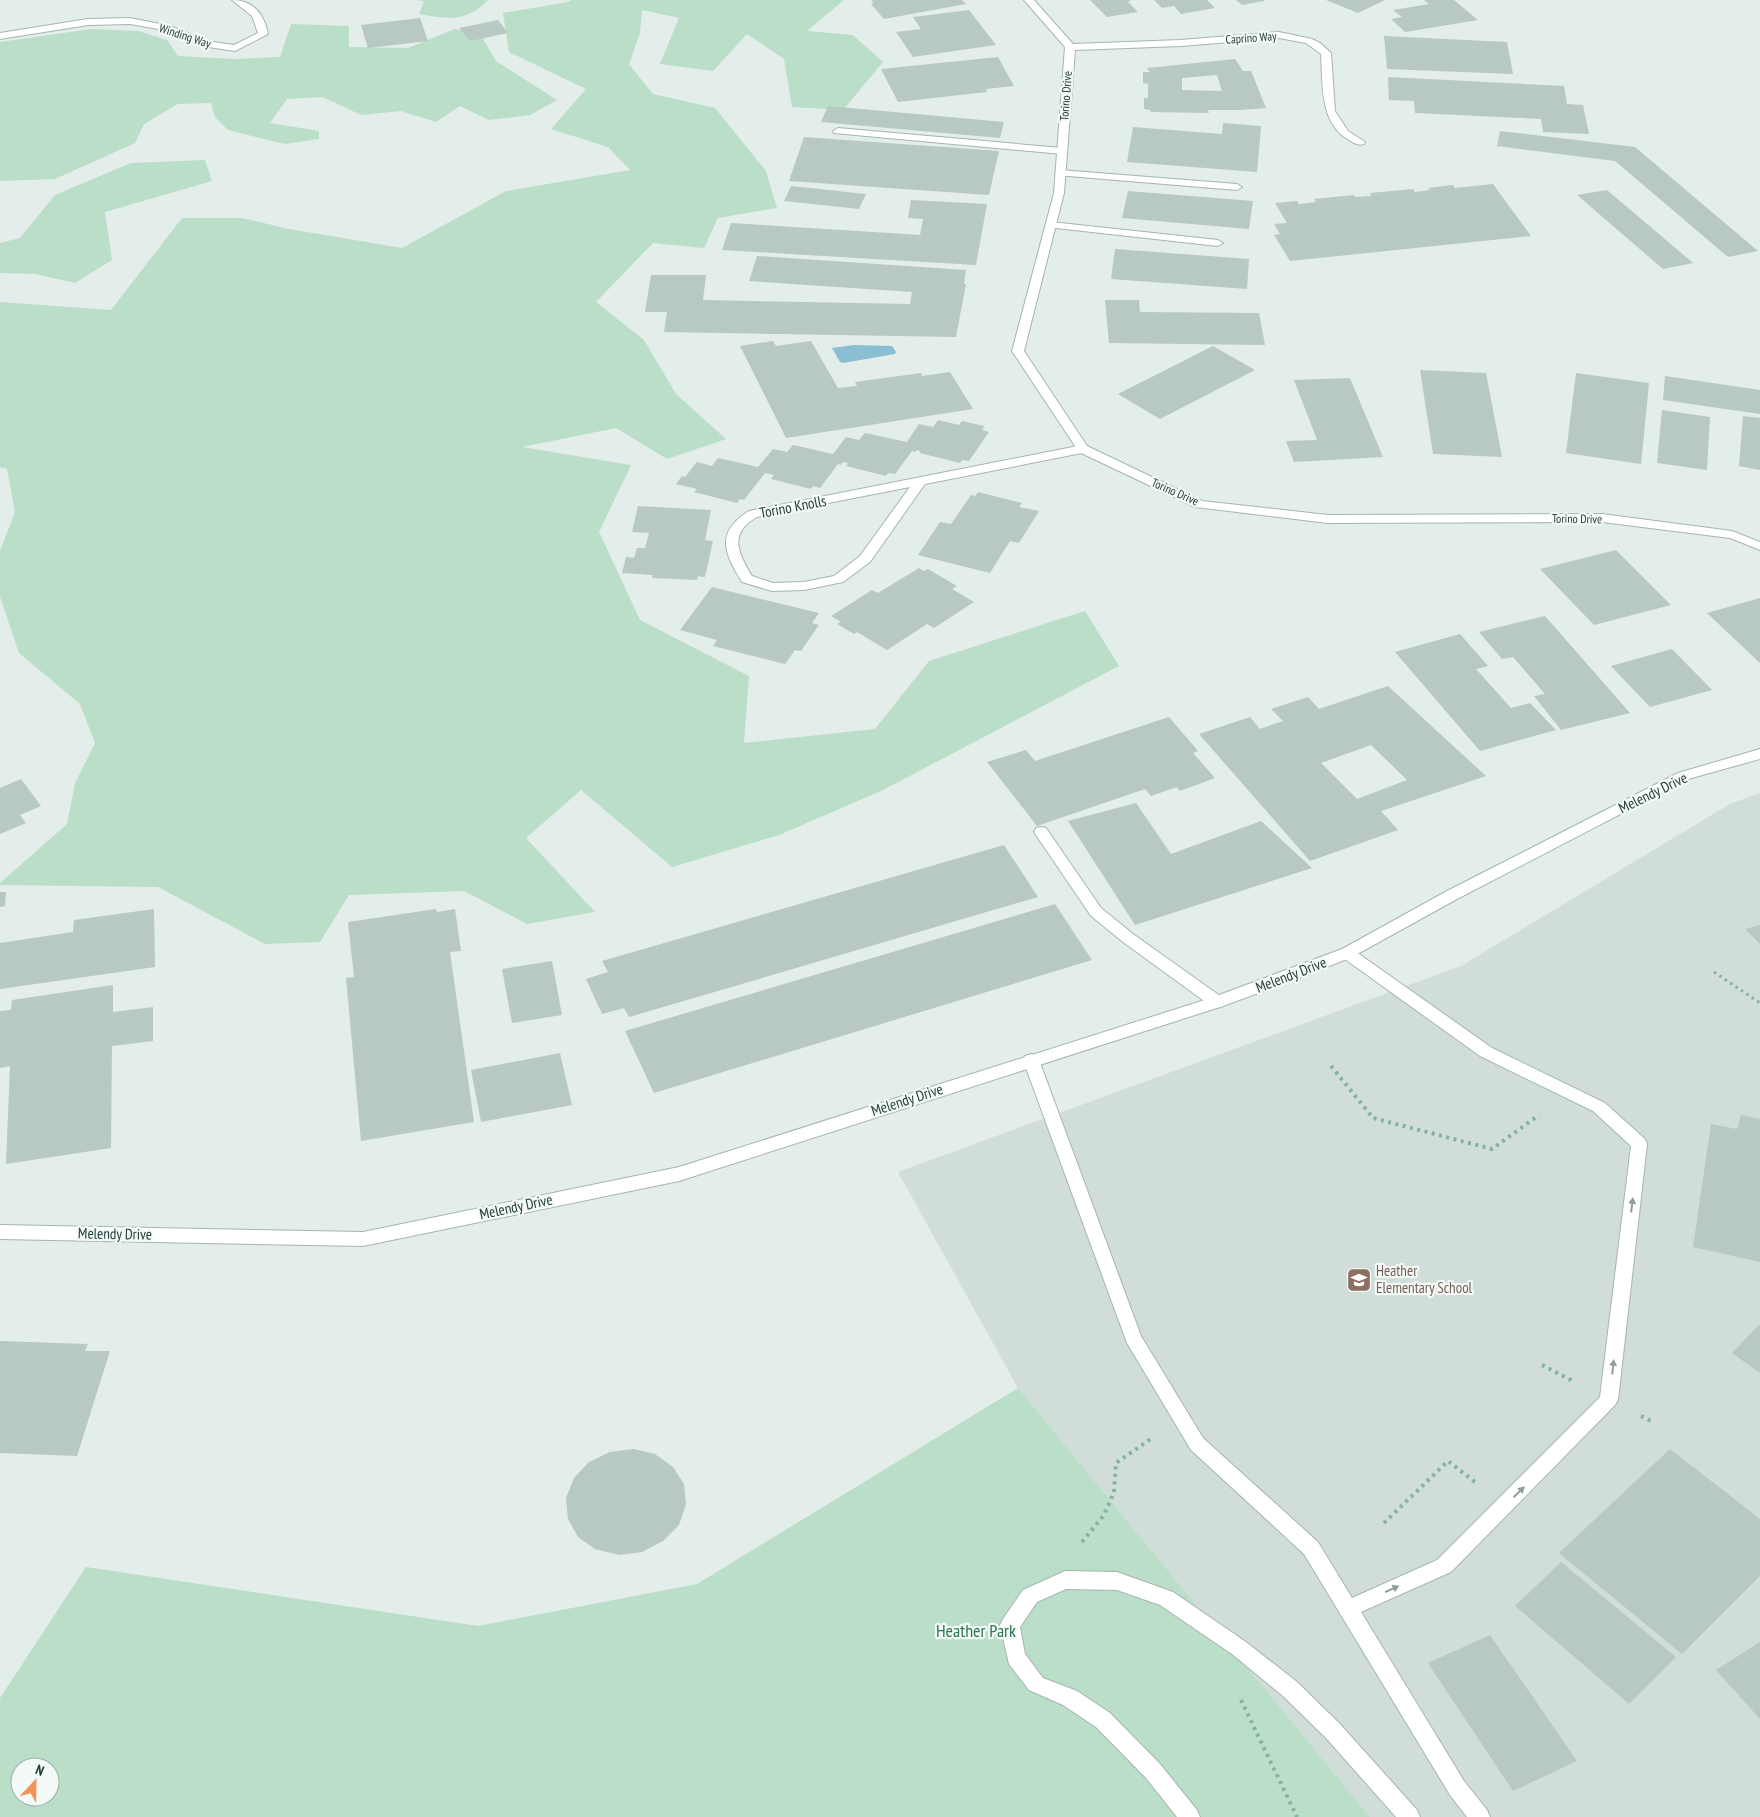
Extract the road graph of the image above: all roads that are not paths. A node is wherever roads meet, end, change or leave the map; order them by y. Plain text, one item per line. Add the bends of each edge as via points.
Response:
1 (237, 0) edge
2 (1029, 0) edge
3 (0, 36) edge
4 (1070, 47) junction
5 (838, 131) dead end
6 (1360, 142) dead end
7 (1062, 152) junction
8 (1060, 173) junction
9 (1237, 188) dead end
10 (1051, 225) junction
11 (1218, 243) dead end
12 (1083, 449) junction
13 (920, 482) junction
14 (1760, 546) edge
15 (1760, 754) edge
16 (1041, 832) dead end
17 (1347, 953) junction
18 (1217, 1002) junction
19 (1031, 1060) junction
20 (0, 1232) edge
21 (1347, 1609) junction
22 (1190, 1817) edge
23 (1410, 1817) edge
24 (1480, 1817) edge

1 - 3 street, Winding Way via 261,22 263,34 236,48 205,44 167,28 130,22 88,22
2 - 4 street
4 - 6 street, Caprino Way via 1279,35 1309,41 1326,53 1330,111 1344,133
4 - 7 street, Torino Drive
5 - 7 street
7 - 8 street, Torino Drive
8 - 9 street
8 - 10 street, Torino Drive
10 - 11 street
10 - 12 street, Torino Drive via 1018,351
12 - 13 street, Torino Knolls
12 - 14 street, Torino Drive via 1199,504 1328,519 1602,518 1732,535
13 - 13 street, Torino Knolls via 753,514 739,523 732,539 734,558 747,579 772,587 804,586 838,579 865,559
15 - 17 street, Melendy Drive via 1683,776
16 - 18 street via 1096,912
17 - 18 street, Melendy Drive
21 -> 17 street via 1444,1566 1609,1400 1639,1144 1600,1107 1486,1052
18 - 19 street, Melendy Drive
19 - 20 street, Melendy Drive via 679,1174 363,1239
19 - 21 street via 1134,1338 1197,1444 1311,1548
21 - 24 street via 1457,1788
22 - 23 street via 1103,1720 1070,1698 1036,1684 1016,1658 1010,1625 1030,1596 1064,1572 1117,1581 1166,1598 1204,1623 1290,1689

